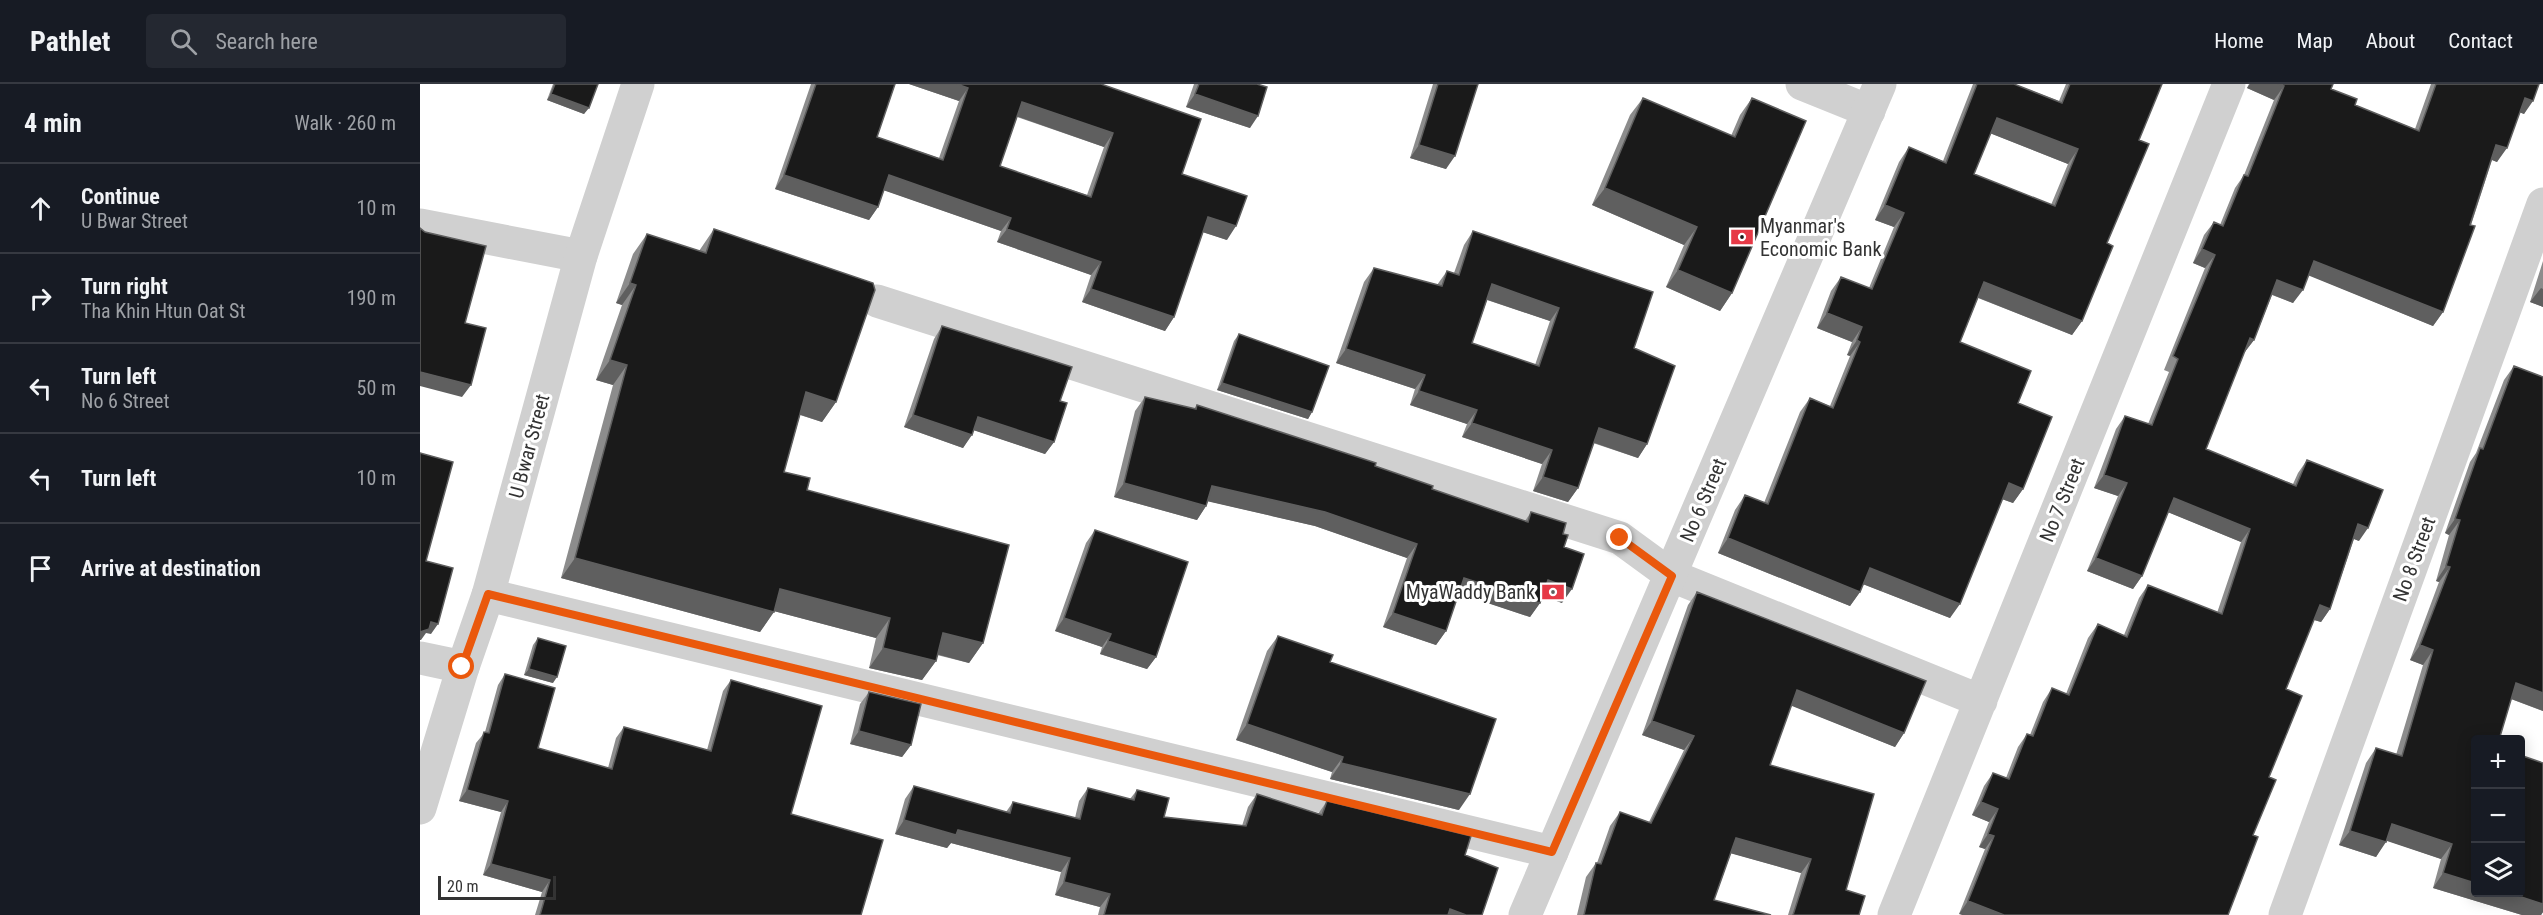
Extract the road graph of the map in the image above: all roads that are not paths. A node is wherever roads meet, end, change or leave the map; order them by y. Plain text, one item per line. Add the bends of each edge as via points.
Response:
1 (638, 84) edge
2 (1802, 84) edge
3 (2229, 84) edge
4 (1875, 97) edge
5 (2543, 204) edge
6 (420, 225) edge
7 (581, 256) junction
8 (877, 301) edge
9 (1672, 576) junction
10 (488, 594) junction
11 (420, 658) edge
12 (462, 667) junction
13 (1981, 701) junction
14 (420, 807) edge
15 (1552, 852) junction
16 (1525, 915) edge
17 (1894, 915) edge
18 (2285, 915) edge

1 - 7 street, U Bwar Street
2 - 4 street
3 - 13 street, No 7 Street
4 - 9 street, No 6 Street
5 - 18 street, No 8 Street
6 - 7 street
7 - 10 street, U Bwar Street
8 - 9 street via 1620,538
9 - 13 street
9 - 15 street, No 6 Street
10 - 12 street, U Bwar Street
10 - 15 street
11 - 12 street
12 - 14 street, U Bwar Street
13 - 17 street, No 7 Street
15 - 16 street, No 6 Street

